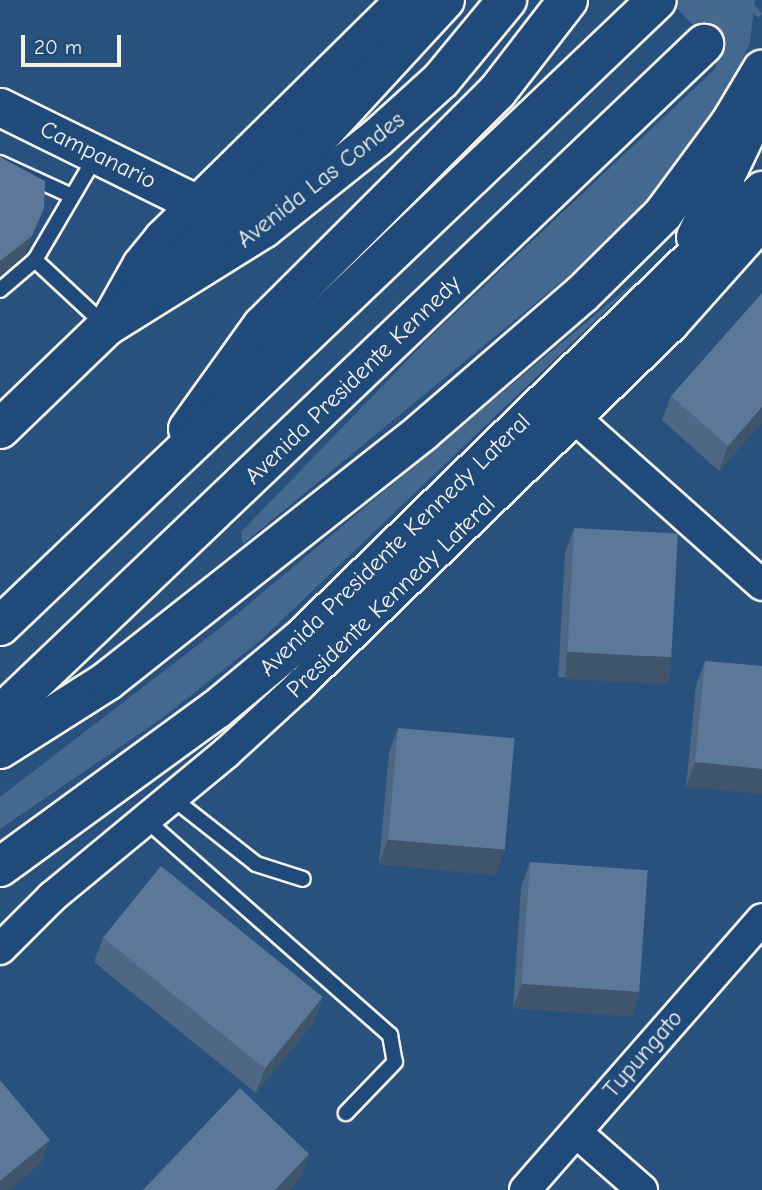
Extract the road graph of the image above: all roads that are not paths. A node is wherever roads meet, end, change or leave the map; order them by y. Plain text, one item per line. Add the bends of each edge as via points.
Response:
1 (404, 0) edge
2 (446, 0) edge
3 (508, 0) edge
4 (568, 0) edge
5 (657, 0) edge
6 (704, 44) tunnel mouth
7 (762, 70) edge
8 (762, 100) edge
9 (0, 107) edge
10 (97, 155) junction
11 (0, 163) edge
12 (762, 191) edge
13 (72, 197) junction
14 (197, 204) junction
15 (762, 225) edge
16 (35, 260) junction
17 (668, 278) junction
18 (0, 290) edge
19 (107, 327) junction
20 (577, 420) junction
21 (0, 429) edge
22 (164, 472) junction
23 (762, 585) edge
24 (0, 626) edge
25 (0, 715) edge
26 (0, 749) edge
27 (171, 797) junction
28 (145, 819) junction
29 (0, 867) edge
30 (303, 878) dead end
31 (762, 919) edge
32 (0, 948) edge
33 (346, 1113) dead end
34 (576, 1132) junction
35 (525, 1190) edge
36 (642, 1190) edge

1 - 14 street, Avenida Las Condes
2 - 19 main road via 317,139
3 - 19 main road, Avenida Las Condes via 433,87 302,199 223,257
4 - 22 main road via 497,92 262,326 210,395
5 - 22 main road
6 - 25 main road, Avenida Presidente Kennedy
7 - 26 main road via 732,121 663,214 582,294 422,432 107,681
8 - 17 main road via 719,196
9 - 10 street, Campanario
10 - 13 lane
10 - 14 street, Campanario
11 - 13 lane
12 - 17 main road, Avenida Presidente Kennedy Lateral
13 - 16 lane
14 - 19 street, Avenida Las Condes via 141,265
15 - 20 street, Presidente Kennedy Lateral via 681,316
16 - 18 lane
16 - 19 lane
17 - 29 main road, Avenida Presidente Kennedy Lateral via 301,639 207,717
19 - 21 main road, Avenida Las Condes
20 - 23 street
20 - 27 street, Presidente Kennedy Lateral via 298,687
22 - 24 main road
27 - 28 street, Presidente Kennedy Lateral
27 - 30 lane via 256,864
28 - 32 street, Presidente Kennedy Lateral
28 - 33 lane via 390,1035 395,1062
31 - 34 street, Tupungato
34 - 35 street, Tupungato
34 - 36 street

